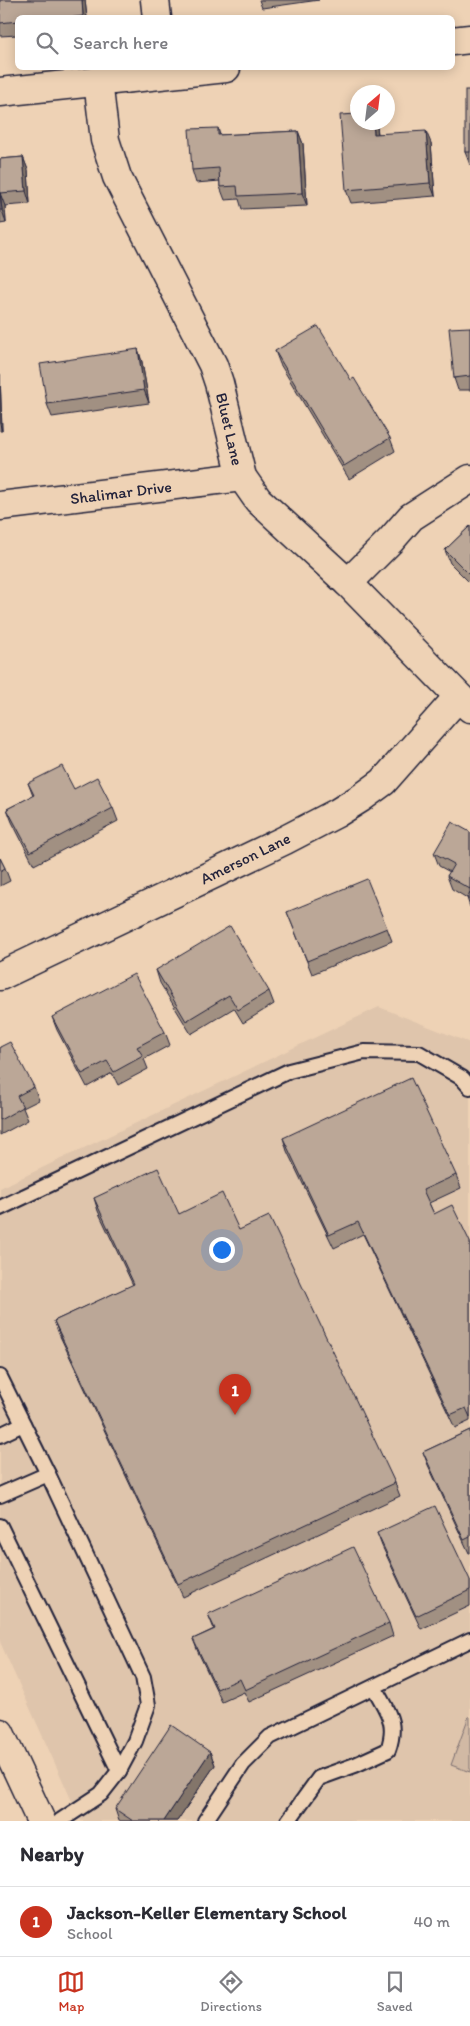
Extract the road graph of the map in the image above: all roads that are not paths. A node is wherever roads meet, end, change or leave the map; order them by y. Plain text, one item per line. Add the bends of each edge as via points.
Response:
1 (155, 0) edge
2 (157, 15) edge
3 (470, 39) edge
4 (455, 41) edge
5 (185, 70) edge
6 (164, 71) edge
7 (98, 81) junction
8 (0, 92) edge
9 (242, 477) junction
10 (470, 480) edge
11 (0, 506) edge
12 (348, 584) junction
13 (464, 702) edge
14 (0, 976) edge
15 (470, 1087) edge
16 (0, 1208) edge
17 (0, 1377) edge
18 (23, 1424) junction
19 (0, 1435) edge
20 (48, 1474) junction
21 (0, 1496) edge
22 (0, 1526) edge
23 (470, 1640) edge
24 (374, 1687) junction
25 (0, 1733) edge
26 (119, 1771) junction
27 (41, 1821) edge
28 (60, 1821) edge
29 (205, 1821) edge
30 (288, 1821) edge

1 - 2 street
3 - 4 street
5 - 6 street
6 - 7 street
7 - 8 street
7 - 9 street, Bluet Lane via 105,140 117,178 213,365
9 - 11 street, Shalimar Drive
9 - 12 street, Bluet Lane via 258,500
10 - 12 street via 411,517
12 - 13 street, Bluet Lane
13 - 14 street, Amerson Lane via 383,782 337,813
15 - 16 lane via 462,1078 419,1053 364,1052 290,1071
17 - 18 lane
18 - 19 lane
18 - 20 lane
20 - 21 lane
20 - 26 lane via 143,1677 148,1705 135,1741
22 - 26 lane
23 - 24 lane
24 - 29 lane via 270,1737 243,1764
24 - 30 lane via 392,1720 393,1736 388,1750 320,1778
25 - 27 street
26 - 28 lane via 101,1794

